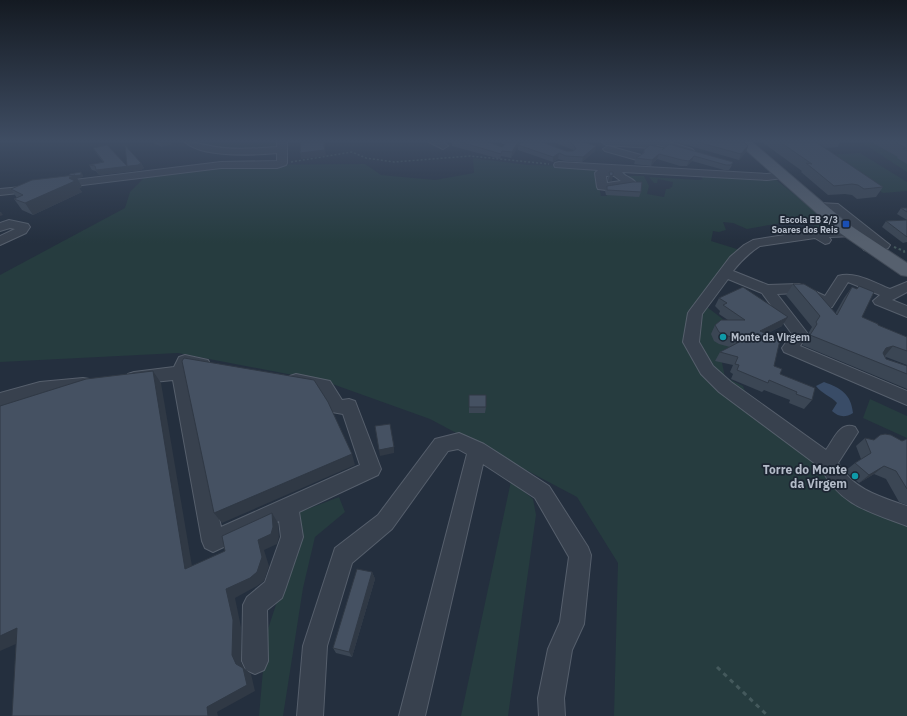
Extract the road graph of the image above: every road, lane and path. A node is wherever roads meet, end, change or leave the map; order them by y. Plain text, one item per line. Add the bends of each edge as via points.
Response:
1 (138, 175) edge
2 (657, 175) edge
3 (698, 175) edge
4 (745, 175) edge
5 (775, 175) edge
6 (785, 175) edge
7 (0, 192) edge
8 (819, 206) junction
9 (0, 227) edge
10 (850, 233) junction
11 (0, 241) edge
12 (868, 247) junction
13 (907, 271) edge
14 (725, 273) junction
15 (907, 286) edge
16 (767, 290) junction
17 (892, 295) junction
18 (907, 312) edge
19 (216, 366) edge
20 (180, 373) junction
21 (278, 377) edge
22 (907, 398) edge
23 (0, 400) edge
24 (849, 432) dead end
25 (476, 450) junction
26 (828, 462) junction
27 (288, 507) junction
28 (907, 516) edge
29 (255, 661) dead end
30 (717, 667) dead end
31 (310, 716) edge
32 (412, 716) edge
33 (552, 716) edge
34 (768, 716) edge

1 - 7 street
2 - 3 street via 698,178
4 - 5 street
6 - 8 main road
8 - 10 main road
8 - 12 street via 834,206 884,245
9 - 11 street via 9,224 24,227
10 - 12 main road
10 - 14 street via 817,234 826,240 788,245 781,239 757,243 735,260
12 - 13 main road
14 - 16 street
14 - 26 street via 695,313 691,342 707,370 725,387
15 - 17 street
16 - 17 street via 799,288 827,304 843,279 849,278
16 - 22 street via 800,334 790,348
17 - 18 street via 880,301
19 - 20 street via 185,361
20 - 23 street via 40,389
20 - 27 street via 213,541
21 - 27 street via 324,386 338,407 349,406 371,468
24 - 26 street
25 - 31 street via 459,441 442,445 386,522 342,556 315,646
25 - 32 street
25 - 33 street via 542,492 580,556 572,624 560,650 551,698
26 - 28 street via 833,474 853,494
27 - 29 street via 292,537 274,590 255,605
30 - 34 path

